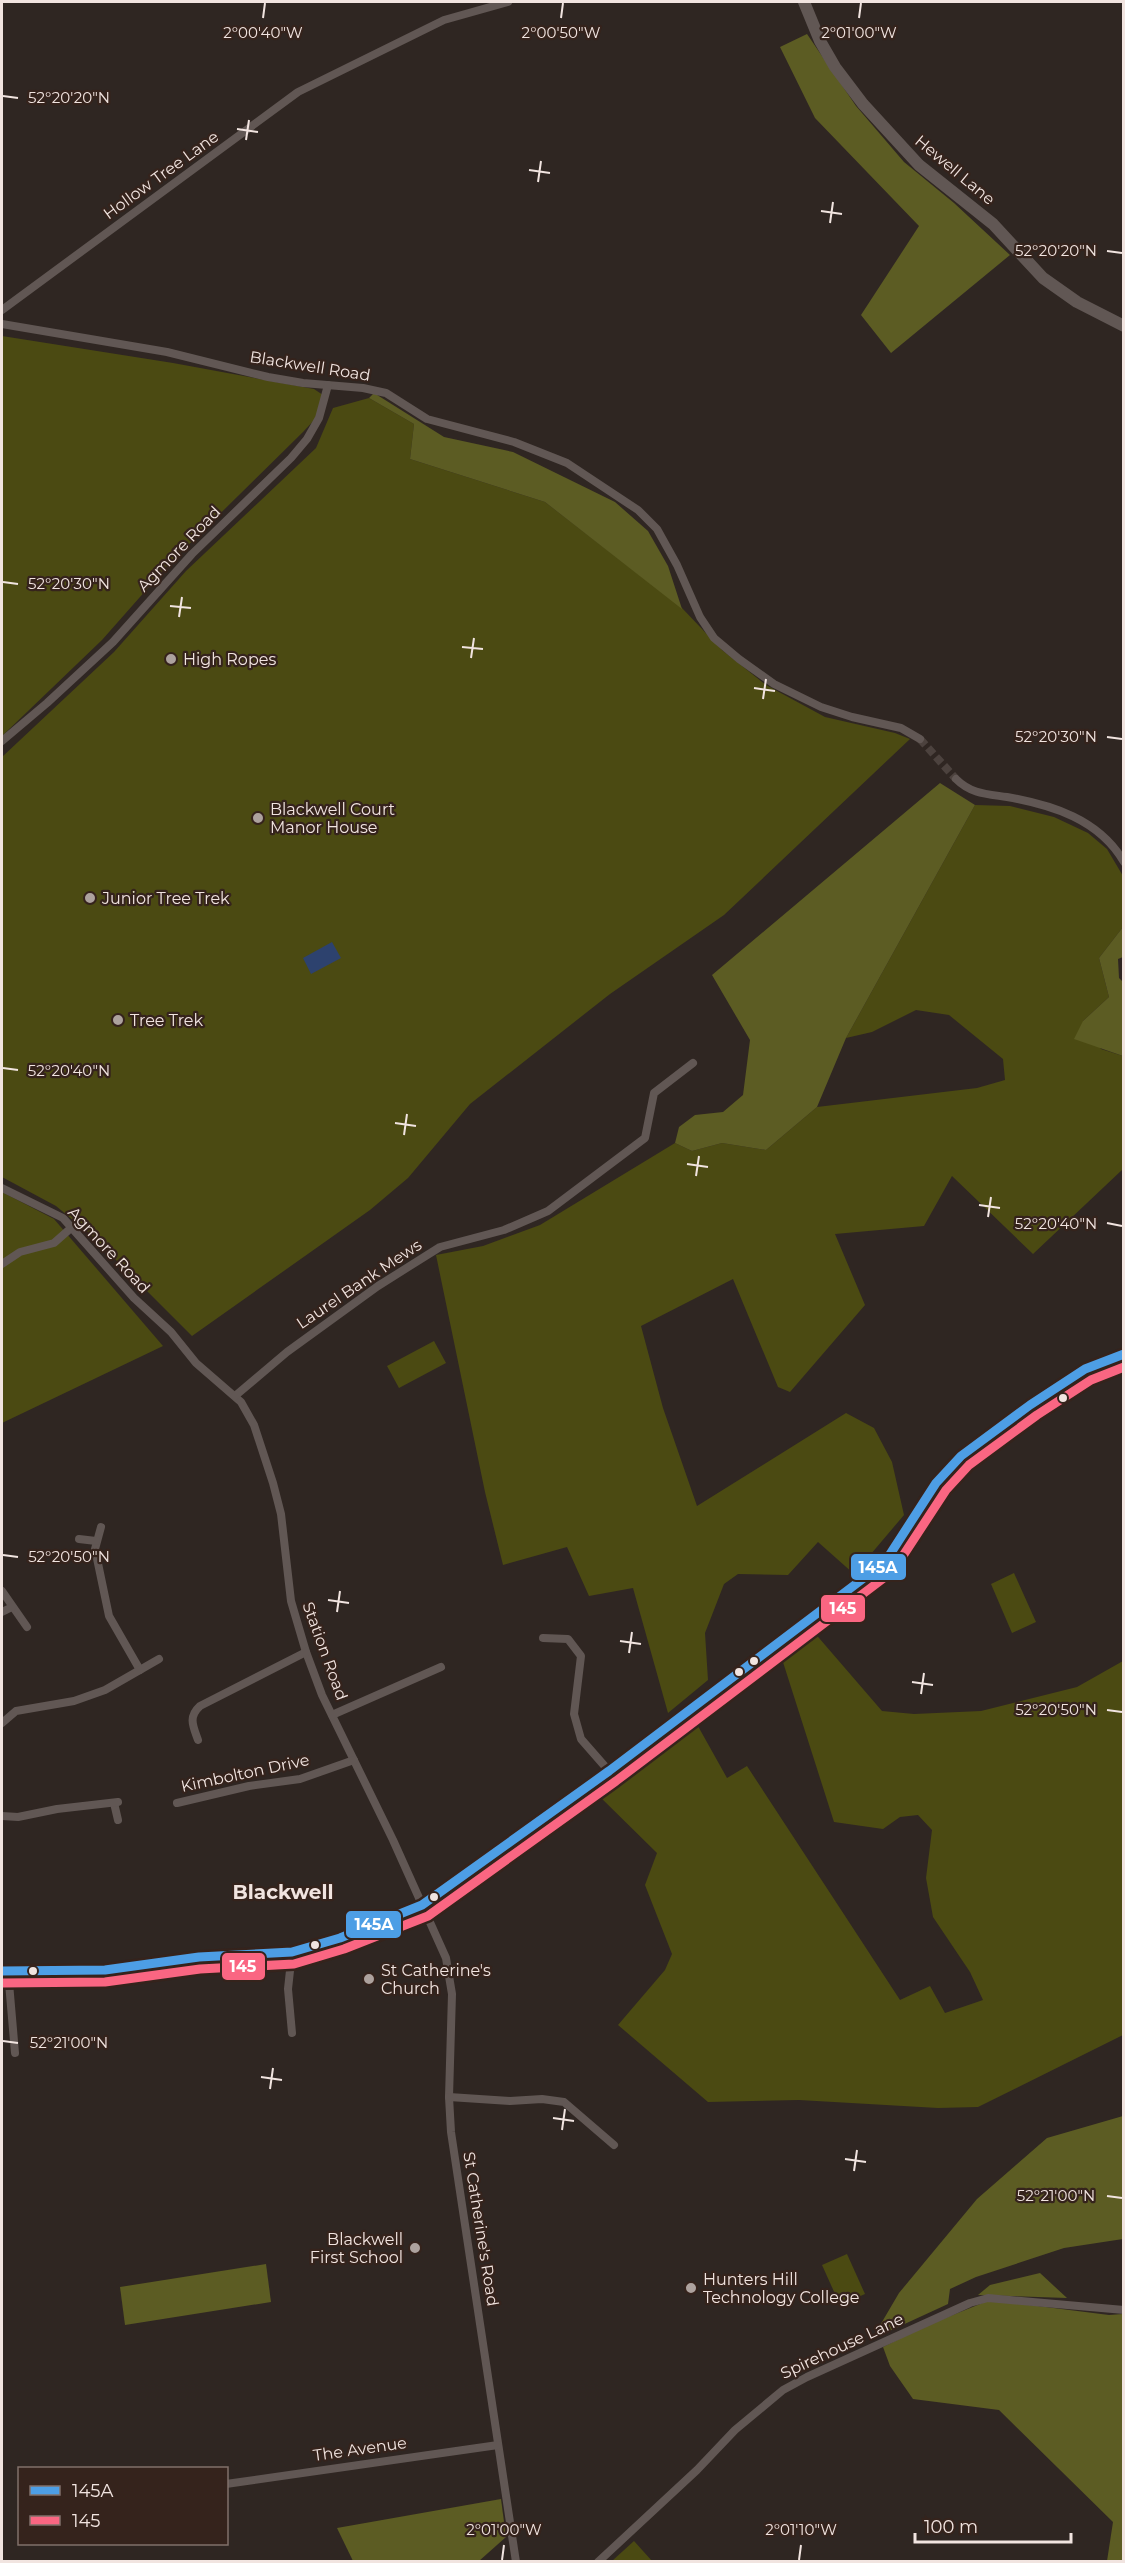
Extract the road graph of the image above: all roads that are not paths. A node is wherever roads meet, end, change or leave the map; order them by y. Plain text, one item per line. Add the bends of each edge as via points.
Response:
1 (508, 2) edge
2 (804, 2) edge
3 (2, 310) edge
4 (2, 324) edge
5 (1124, 326) edge
6 (328, 386) junction
7 (920, 739) tunnel mouth
8 (2, 741) edge
9 (957, 779) tunnel mouth
10 (1124, 862) edge
11 (693, 1063) dead end
12 (2, 1188) edge
13 (71, 1228) junction
14 (2, 1264) edge
15 (185, 1347) joint
16 (1124, 1353) edge
17 (235, 1396) junction
18 (100, 1527) dead end
19 (79, 1539) dead end
20 (96, 1541) junction
21 (2, 1591) edge
22 (12, 1607) junction
23 (2, 1612) edge
24 (27, 1627) dead end
25 (543, 1638) dead end
26 (306, 1652) junction
27 (159, 1659) dead end
28 (441, 1667) dead end
29 (140, 1670) junction
30 (332, 1715) junction
31 (2, 1723) edge
32 (198, 1740) dead end
33 (354, 1760) junction
34 (609, 1771) junction
35 (177, 1803) dead end
36 (2, 1816) edge
37 (118, 1820) dead end
38 (422, 1905) junction
39 (292, 1952) junction
40 (5, 1971) edge
41 (292, 2033) dead end
42 (15, 2053) dead end
43 (449, 2097) junction
44 (614, 2145) dead end
45 (1124, 2310) edge
46 (498, 2445) junction
47 (228, 2484) edge
48 (516, 2562) edge
49 (598, 2562) edge

1 - 3 street, Hollow Tree Lane via 444,20 298,92
2 - 5 main road, Hewell Lane via 835,67 919,165 993,224 1056,288
4 - 6 street, Blackwell Road via 167,352 268,377
6 - 7 street, Blackwell Road via 386,393 427,419 514,442 567,463 638,510 657,529 699,617 714,638 739,659 774,684 821,707 901,728
6 - 8 street, Agmore Road via 319,418 291,458 192,554 113,642
9 - 10 street via 970,791 1042,805 1073,816 1106,837
11 - 17 street, Laurel Bank Mews via 654,1093 645,1138 548,1211 495,1233 440,1247 296,1345
12 - 13 street, Agmore Road via 63,1218
13 - 14 street via 54,1243 20,1252
13 - 15 street, Agmore Road
15 - 17 street, Station Road via 202,1370
16 - 34 street via 1085,1369 961,1456 936,1483 885,1562
17 - 26 street, Station Road via 254,1425 273,1483 291,1601
18 - 20 street
19 - 20 street
20 - 29 street via 109,1616
21 - 22 street
22 - 23 street
22 - 24 street
25 - 34 street via 568,1639 581,1656 574,1713 581,1739
26 - 30 street, Station Road
26 - 32 street via 201,1706 191,1721
27 - 29 street
28 - 30 street
29 - 31 street via 105,1690 74,1701 16,1711
30 - 33 street, Station Road
33 - 35 street, Kimbolton Drive via 300,1779
33 - 38 street, Station Road
34 - 38 street
36 - 37 street via 18,1818 116,1802
38 - 39 street via 340,1938
38 - 43 street, St Catherine's Road via 446,1958 450,1978
39 - 40 street via 199,1957 105,1970
39 - 41 street via 288,1989
40 - 42 street
43 - 44 street via 564,2102
43 - 46 street, St Catherine's Road
45 - 49 street, Spirehouse Lane via 988,2298 962,2306 807,2378 783,2390 735,2430
46 - 47 street, The Avenue
46 - 48 street, St Catherine's Road

